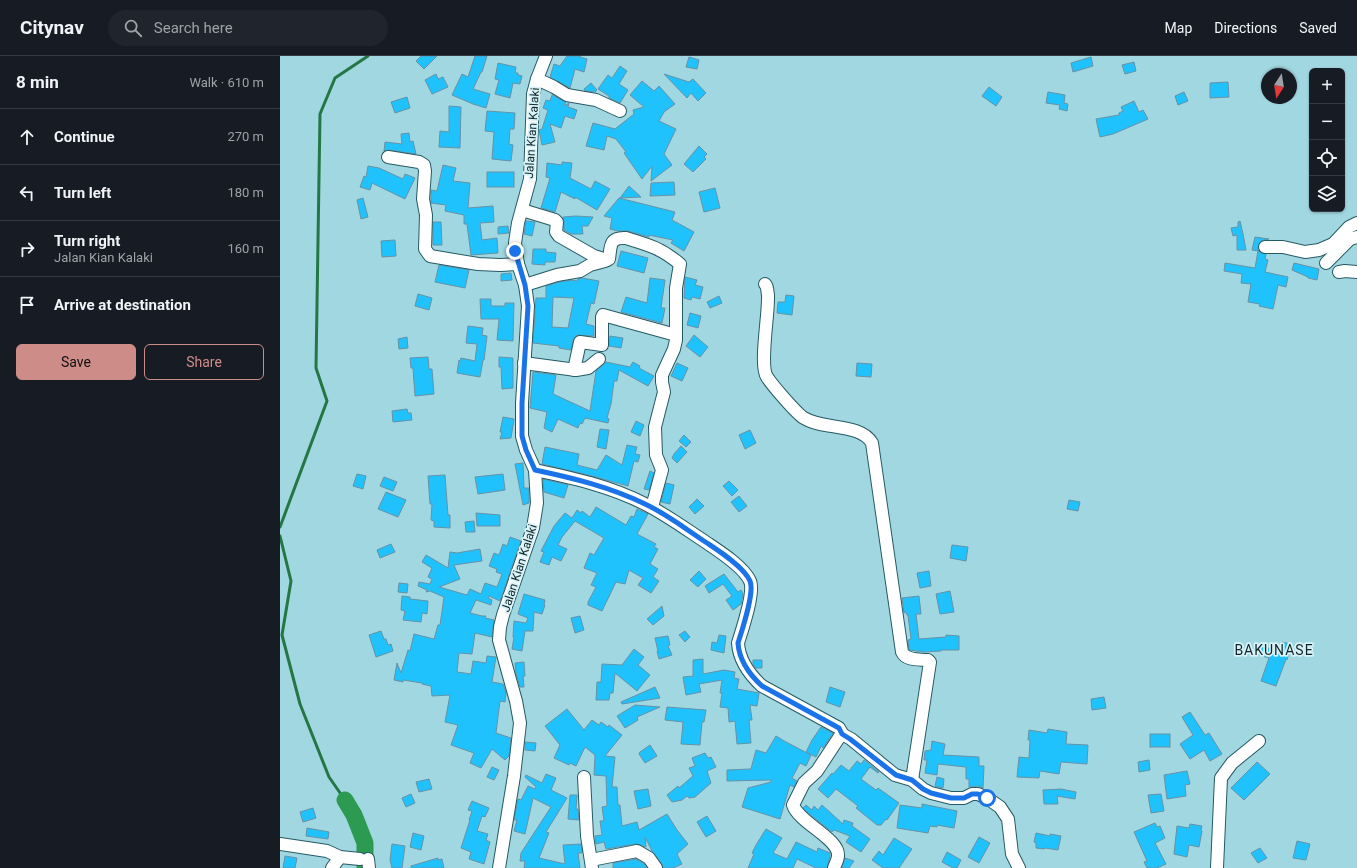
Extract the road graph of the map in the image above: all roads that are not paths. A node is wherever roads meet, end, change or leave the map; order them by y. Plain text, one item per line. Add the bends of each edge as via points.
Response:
1 (546, 56) edge
2 (537, 79) junction
3 (617, 111) dead end
4 (388, 157) dead end
5 (522, 210) junction
6 (1357, 223) edge
7 (1357, 237) edge
8 (1265, 247) dead end
9 (607, 260) junction
10 (1326, 263) dead end
11 (518, 264) junction
12 (1339, 272) dead end
13 (1357, 272) edge
14 (765, 284) dead end
15 (525, 285) junction
16 (676, 335) junction
17 (599, 359) dead end
18 (524, 362) junction
19 (574, 370) junction
20 (535, 470) junction
21 (652, 507) junction
22 (842, 734) junction
23 (1259, 742) dead end
24 (584, 777) dead end
25 (912, 780) junction
26 (280, 844) edge
27 (340, 857) junction
28 (366, 862) edge
29 (592, 864) edge
30 (332, 868) edge
31 (499, 868) edge
32 (656, 868) edge
33 (834, 868) edge
34 (1020, 868) edge
35 (1217, 868) edge

1 - 2 street, Jalan Kian Kalaki
2 - 3 street via 565,94
2 - 5 street, Jalan Kian Kalaki via 532,105 530,178
4 - 11 street via 424,165 425,249 430,256 478,264
5 - 9 street via 555,220 556,232 560,236 594,256
5 - 11 street, Jalan Kian Kalaki via 516,229
6 - 8 street via 1332,244 1319,250 1305,252 1283,247
7 - 10 street via 1350,239
9 - 15 street via 580,271
9 - 16 street via 612,242 620,237 656,248 680,264 676,288
11 - 15 street, Jalan Kian Kalaki
12 - 13 street
14 - 25 street via 769,304 764,362 767,377 805,419 863,434 872,443 902,652 909,658 930,662
15 - 18 street, Jalan Kian Kalaki via 528,312
16 - 19 street via 603,315 602,345 580,342
16 - 21 street via 674,349 662,379 664,392 656,423 655,444 662,470
17 - 19 street via 588,368
18 - 19 street
18 - 20 street, Jalan Kian Kalaki via 522,436
20 - 21 street via 584,480
20 - 31 street, Jalan Kian Kalaki via 537,503 533,528 500,627 499,640 520,723
21 - 22 street via 728,557 750,580 750,596 738,643 745,665 754,678 770,691 839,728
22 - 25 street via 896,775
22 - 33 street via 817,771 804,783 793,805 799,816 837,848 838,855
23 - 35 street via 1232,764 1220,778
24 - 29 street via 587,836
25 - 34 street via 923,789 941,796 964,798 978,794 1000,807 1008,819 1012,854
26 - 27 street via 327,851
27 - 28 street
27 - 30 street
29 - 32 street via 637,851 649,858

